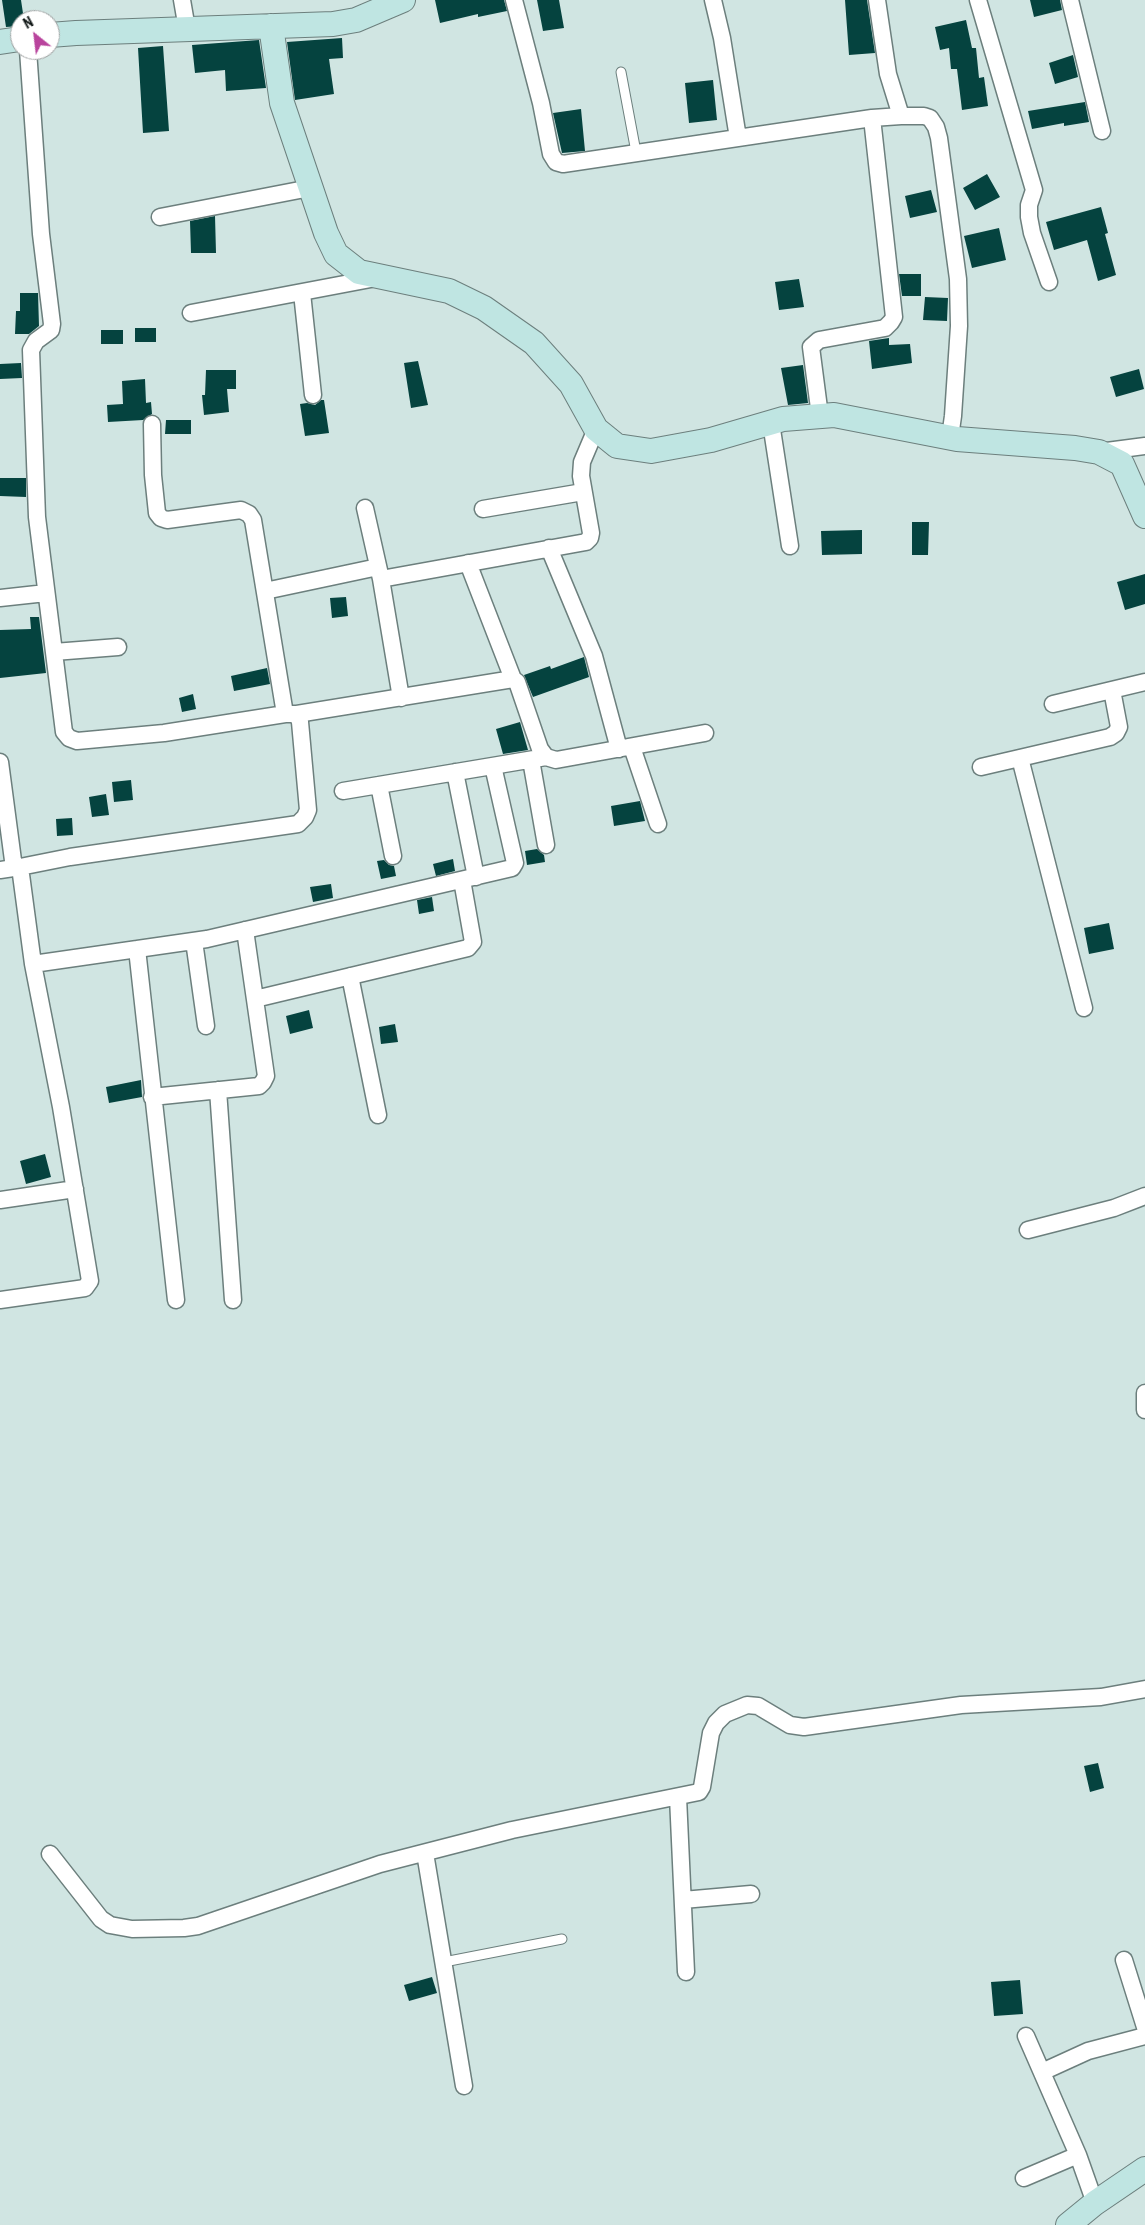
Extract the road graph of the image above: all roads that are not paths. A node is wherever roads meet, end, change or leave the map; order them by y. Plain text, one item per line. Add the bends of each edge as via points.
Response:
1 (182, 0) edge
2 (403, 0) edge
3 (514, 0) edge
4 (713, 0) edge
5 (878, 0) edge
6 (978, 0) edge
7 (1070, 0) edge
8 (377, 5) edge
9 (271, 26) junction
10 (187, 29) junction
11 (60, 34) edge
12 (29, 60) edge
13 (621, 72) dead end
14 (901, 116) junction
15 (872, 118) junction
16 (1102, 131) dead end
17 (738, 138) junction
18 (636, 152) junction
19 (310, 188) junction
20 (160, 217) dead end
21 (384, 277) junction
22 (1049, 282) dead end
23 (302, 292) junction
24 (191, 313) dead end
25 (313, 395) dead end
26 (820, 416) junction
27 (772, 423) junction
28 (152, 424) dead end
29 (596, 429) junction
30 (950, 437) junction
31 (1145, 446) edge
32 (1099, 452) junction
33 (583, 492) junction
34 (365, 508) dead end
35 (483, 509) dead end
36 (1145, 516) edge
37 (790, 546) dead end
38 (550, 548) junction
39 (468, 563) junction
40 (380, 573) junction
41 (265, 591) junction
42 (46, 593) junction
43 (0, 598) edge
44 (118, 646) dead end
45 (54, 652) junction
46 (513, 678) junction
47 (1145, 682) edge
48 (1112, 690) junction
49 (401, 698) junction
50 (1053, 704) dead end
51 (291, 714) junction
52 (706, 733) dead end
53 (623, 748) junction
54 (1020, 758) junction
55 (538, 759) junction
56 (0, 762) edge
57 (494, 766) junction
58 (981, 767) dead end
59 (455, 772) junction
60 (379, 785) junction
61 (343, 792) dead end
62 (658, 824) dead end
63 (546, 845) dead end
64 (393, 856) dead end
65 (12, 868) edge
66 (469, 878) junction
67 (245, 930) junction
68 (194, 941) junction
69 (137, 949) junction
70 (33, 964) junction
71 (350, 976) junction
72 (255, 999) junction
73 (1084, 1008) dead end
74 (206, 1026) dead end
75 (218, 1090) junction
76 (152, 1097) junction
77 (378, 1115) dead end
78 (75, 1189) junction
79 (1145, 1196) edge
80 (0, 1200) edge
81 (1028, 1230) dead end
82 (0, 1300) edge
83 (176, 1300) dead end
84 (233, 1300) dead end
85 (1145, 1393) edge
86 (1145, 1410) edge
87 (1145, 1689) edge
88 (678, 1797) junction
89 (425, 1853) junction
90 (50, 1854) dead end
91 (751, 1894) dead end
92 (683, 1900) junction
93 (562, 1939) dead end
94 (1124, 1960) dead end
95 (444, 1962) junction
96 (686, 1972) dead end
97 (1145, 2027) edge
98 (1026, 2036) dead end
99 (1145, 2036) edge
100 (1042, 2072) junction
101 (464, 2086) dead end
102 (1078, 2155) junction
103 (1145, 2169) edge
104 (1024, 2178) dead end
105 (1095, 2202) junction
106 (1068, 2225) edge

1 - 10 street
2 - 8 street
3 - 18 street via 551,154 556,162 563,164
4 - 17 street
5 - 14 street via 888,74
6 - 22 street via 1034,190 1029,217
7 - 16 street
8 - 9 street via 356,20
9 - 10 street
9 - 19 street via 282,103
10 - 11 street
12 - 42 street via 41,234 52,324 51,330 36,341 31,350 37,517
13 - 18 lane
14 - 15 street
14 - 30 street via 930,118 940,138 958,279 959,326
15 - 17 street
15 - 26 street via 894,317 885,328 819,340 811,347
17 - 18 street
19 - 20 street
19 - 21 street via 336,254 359,272
21 - 23 street
21 - 29 street via 449,291 484,308 534,343 571,384
23 - 24 street
23 - 25 street
26 - 27 street
26 - 30 street via 834,415
27 - 29 street via 711,440 651,451 617,446
27 - 37 street
28 - 41 street via 157,513 167,520 241,510 248,514 253,520
29 - 33 street via 582,462
30 - 32 street
31 - 32 street
32 - 36 street via 1122,464
33 - 35 street
33 - 38 street via 590,538 586,542
34 - 40 street
38 - 39 street
38 - 53 street via 594,656
39 - 40 street
39 - 46 street
40 - 41 street
40 - 49 street
41 - 51 street
42 - 43 street
42 - 45 street
44 - 45 street
45 - 51 street via 64,732 77,741 164,733
46 - 49 street
46 - 55 street via 540,749
47 - 48 street
48 - 50 street
48 - 54 street via 1119,727 1116,733
49 - 51 street
51 - 65 street via 300,722 308,810 298,824
52 - 53 street
53 - 55 street via 556,760
53 - 62 street via 637,756
54 - 58 street
54 - 73 street
55 - 57 street
55 - 63 street
56 - 65 street
57 - 59 street
57 - 66 street via 515,863 512,868
59 - 60 street
59 - 66 street
60 - 61 street
60 - 64 street
65 - 70 street
66 - 67 street
66 - 71 street via 471,946
67 - 68 street
67 - 72 street
68 - 69 street
68 - 74 street
69 - 70 street
69 - 76 street
70 - 78 street
71 - 72 street
71 - 77 street
72 - 75 street via 266,1076 264,1082 259,1086
75 - 76 street
75 - 84 street
76 - 83 street
78 - 80 street
78 - 82 street via 90,1281 88,1285
79 - 81 street via 1114,1208
85 - 86 street
87 - 88 street via 1101,1697 961,1705 804,1727 790,1725 758,1706 747,1705 725,1714 716,1723 702,1787 699,1792
88 - 89 street via 512,1830
88 - 92 street
89 - 90 street via 380,1864 198,1926 158,1929 132,1929 110,1925 101,1919
89 - 95 street
91 - 92 street
92 - 96 street
93 - 95 lane
94 - 97 street
95 - 101 street
98 - 100 street
99 - 100 street via 1088,2051
100 - 102 street
102 - 104 street
102 - 105 street
103 - 105 street
105 - 106 street

